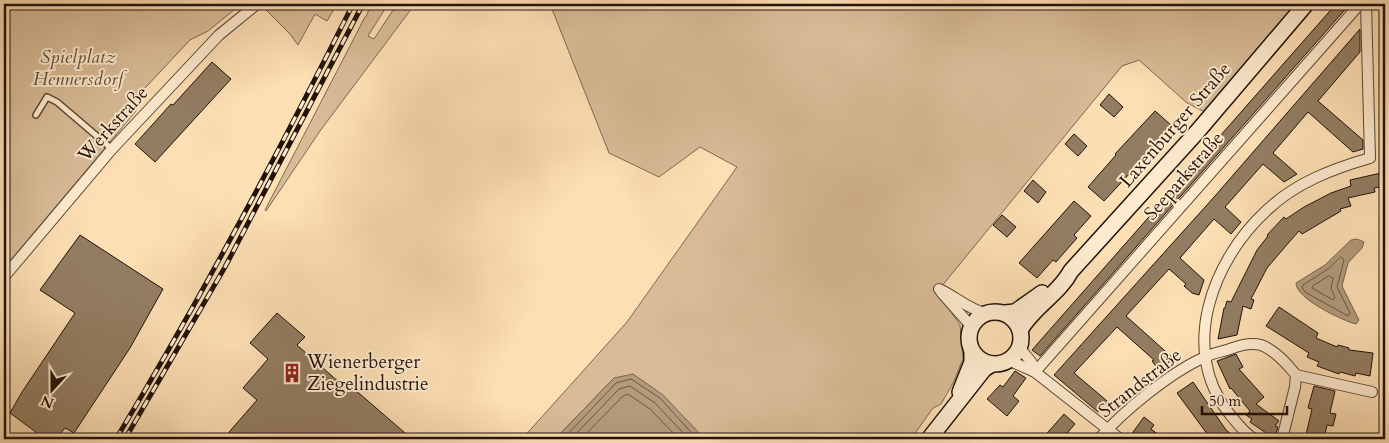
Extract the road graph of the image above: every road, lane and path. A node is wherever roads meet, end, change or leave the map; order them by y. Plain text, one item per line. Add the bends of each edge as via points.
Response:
1 (1306, 4) edge
2 (1360, 4) edge
3 (1366, 4) edge
4 (252, 5) edge
5 (36, 115) dead end
6 (112, 149) junction
7 (1072, 271) junction
8 (4, 278) edge
9 (985, 313) junction
10 (1005, 313) junction
11 (971, 326) junction
12 (1020, 330) junction
13 (1019, 347) junction
14 (972, 351) junction
15 (1205, 356) junction
16 (1008, 360) junction
17 (992, 364) junction
18 (1035, 372) junction
19 (1296, 375) junction
20 (1372, 392) dead end
21 (956, 403) junction
22 (1107, 429) junction
23 (928, 439) edge
24 (1099, 439) edge
25 (1120, 439) edge
26 (1254, 439) edge
27 (1282, 439) edge

1 - 7 main road, Laxenburger Straße via 1184,147
2 - 18 street, Seeparkstraße
3 - 15 street via 1370,158 1336,168 1296,187 1266,210 1242,237 1221,269 1211,297 1204,328
4 - 6 street, Werkstraße via 219,35
5 - 6 lane via 47,97
6 - 8 street, Werkstraße
7 - 10 main road, Laxenburger Straße via 1015,312
7 - 12 main road, Laxenburger Straße via 1065,283 1025,321
9 - 10 main road
9 - 11 main road
9 - 11 street via 974,311 939,289
10 - 12 main road via 1013,318
11 - 14 main road via 969,344
12 - 13 main road
13 - 16 main road
13 - 18 street
14 - 17 main road
14 - 21 main road via 972,362
15 - 19 street, Strandstraße via 1244,344 1259,345 1288,364
15 - 22 street, Strandstraße via 1139,401
15 - 26 street via 1210,380 1223,406 1239,427
16 - 17 main road
16 - 18 street
17 - 21 main road
18 - 22 street
19 - 20 street
19 - 27 street
21 - 23 main road
22 - 24 street, Strandstraße
22 - 25 street

